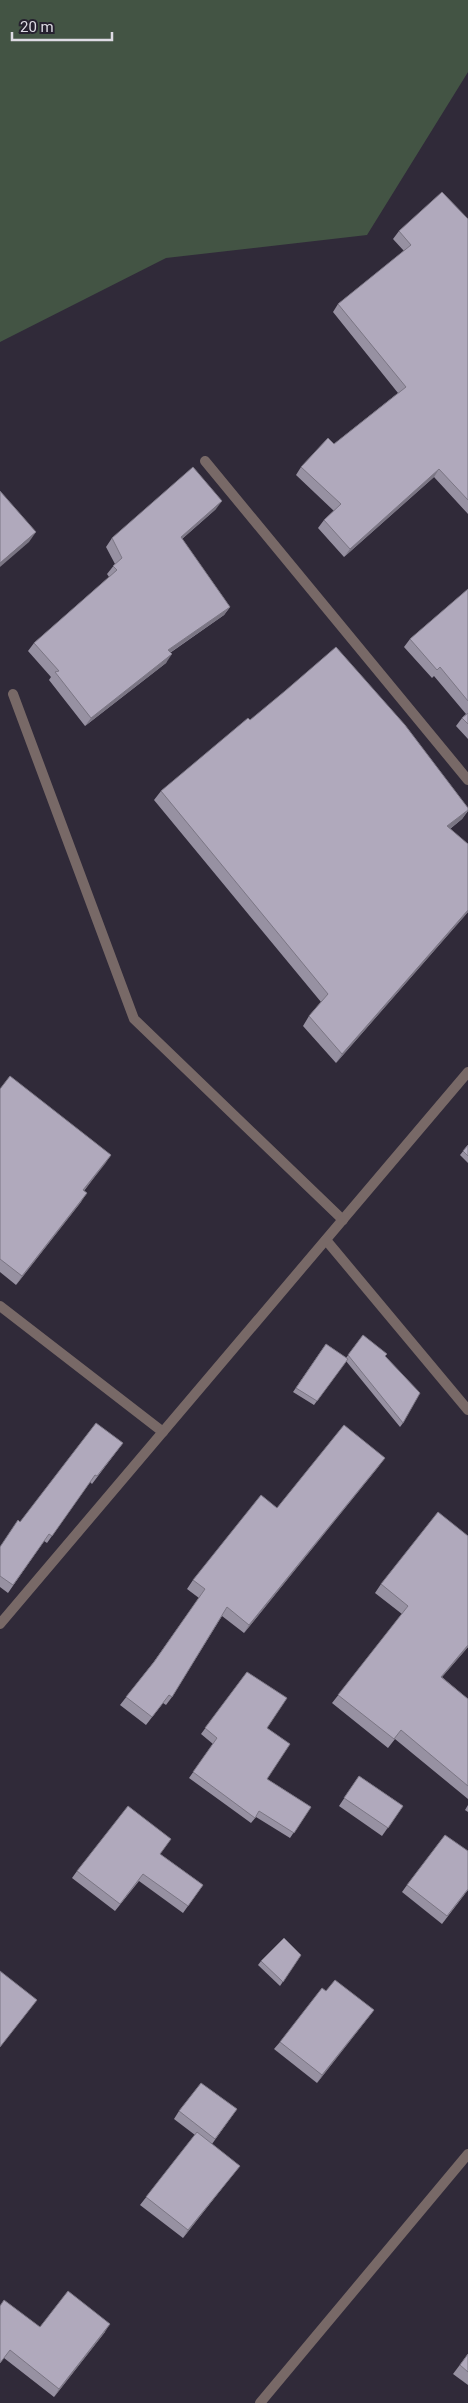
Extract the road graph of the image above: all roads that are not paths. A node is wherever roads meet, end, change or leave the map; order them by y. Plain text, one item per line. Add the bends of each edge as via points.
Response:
1 (205, 461) dead end
2 (13, 694) dead end
3 (468, 780) edge
4 (468, 1072) edge
5 (343, 1220) junction
6 (326, 1240) junction
7 (0, 1306) edge
8 (468, 1410) edge
9 (163, 1432) junction
10 (0, 1624) edge
11 (468, 2154) edge
12 (260, 2403) edge

1 - 3 street
2 - 5 street via 134,1020
4 - 5 street
5 - 6 street
6 - 8 street
6 - 9 street
7 - 9 street
9 - 10 street
11 - 12 street

